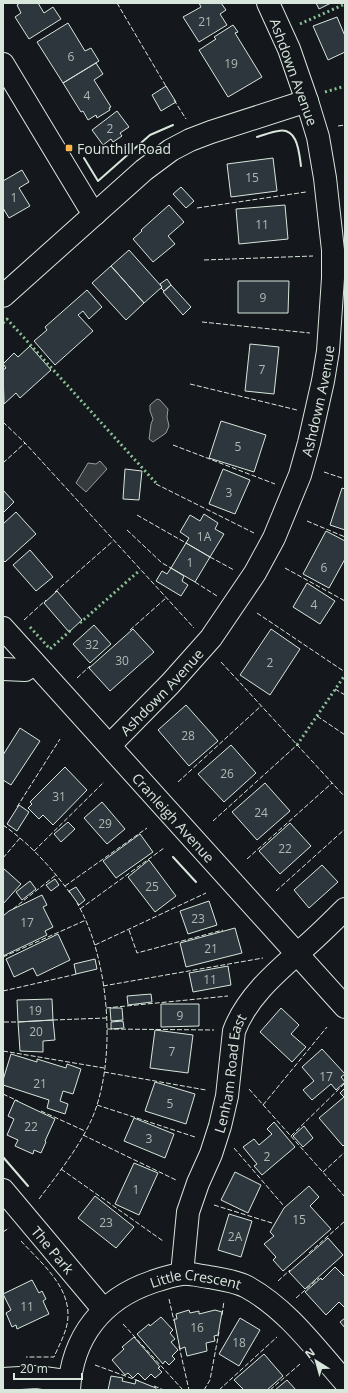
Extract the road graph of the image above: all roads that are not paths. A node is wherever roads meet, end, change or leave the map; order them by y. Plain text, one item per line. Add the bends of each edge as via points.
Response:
1 (268, 3) edge
2 (3, 64) edge
3 (307, 101) junction
4 (95, 214) junction
5 (339, 285) edge
6 (3, 296) edge
7 (336, 345) edge
8 (3, 628) edge
9 (34, 663) junction
10 (3, 669) edge
11 (110, 745) junction
12 (345, 909) edge
13 (298, 954) junction
14 (345, 1006) edge
15 (3, 1190) edge
16 (182, 1274) junction
17 (103, 1309) junction
18 (3, 1379) edge
19 (345, 1382) edge
20 (69, 1385) edge

1 - 3 street, Ashdown Avenue via 289,49
2 - 4 street
3 - 4 street via 211,132 171,150 144,170
3 - 5 street, Ashdown Avenue via 318,137
4 - 6 street
5 - 7 street, Ashdown Avenue
7 - 11 street, Ashdown Avenue via 323,381 300,475 274,538 255,573 211,638
8 - 9 street, Cranleigh Avenue
9 - 10 street via 25,670
9 - 11 street, Cranleigh Avenue
11 - 13 street, Cranleigh Avenue
12 - 13 street, Lenham Road East
13 - 14 street, Cranleigh Avenue
13 - 16 street, Lenham Road East via 256,994 241,1014 234,1030 227,1096 220,1126 188,1212
15 - 17 street, The Park
16 - 17 street, Little Crescent via 138,1286
16 - 19 street, Little Crescent via 222,1279 245,1286 264,1298 284,1314
17 - 20 street, Little Crescent via 84,1336 75,1358
18 - 20 street via 37,1377 58,1380

